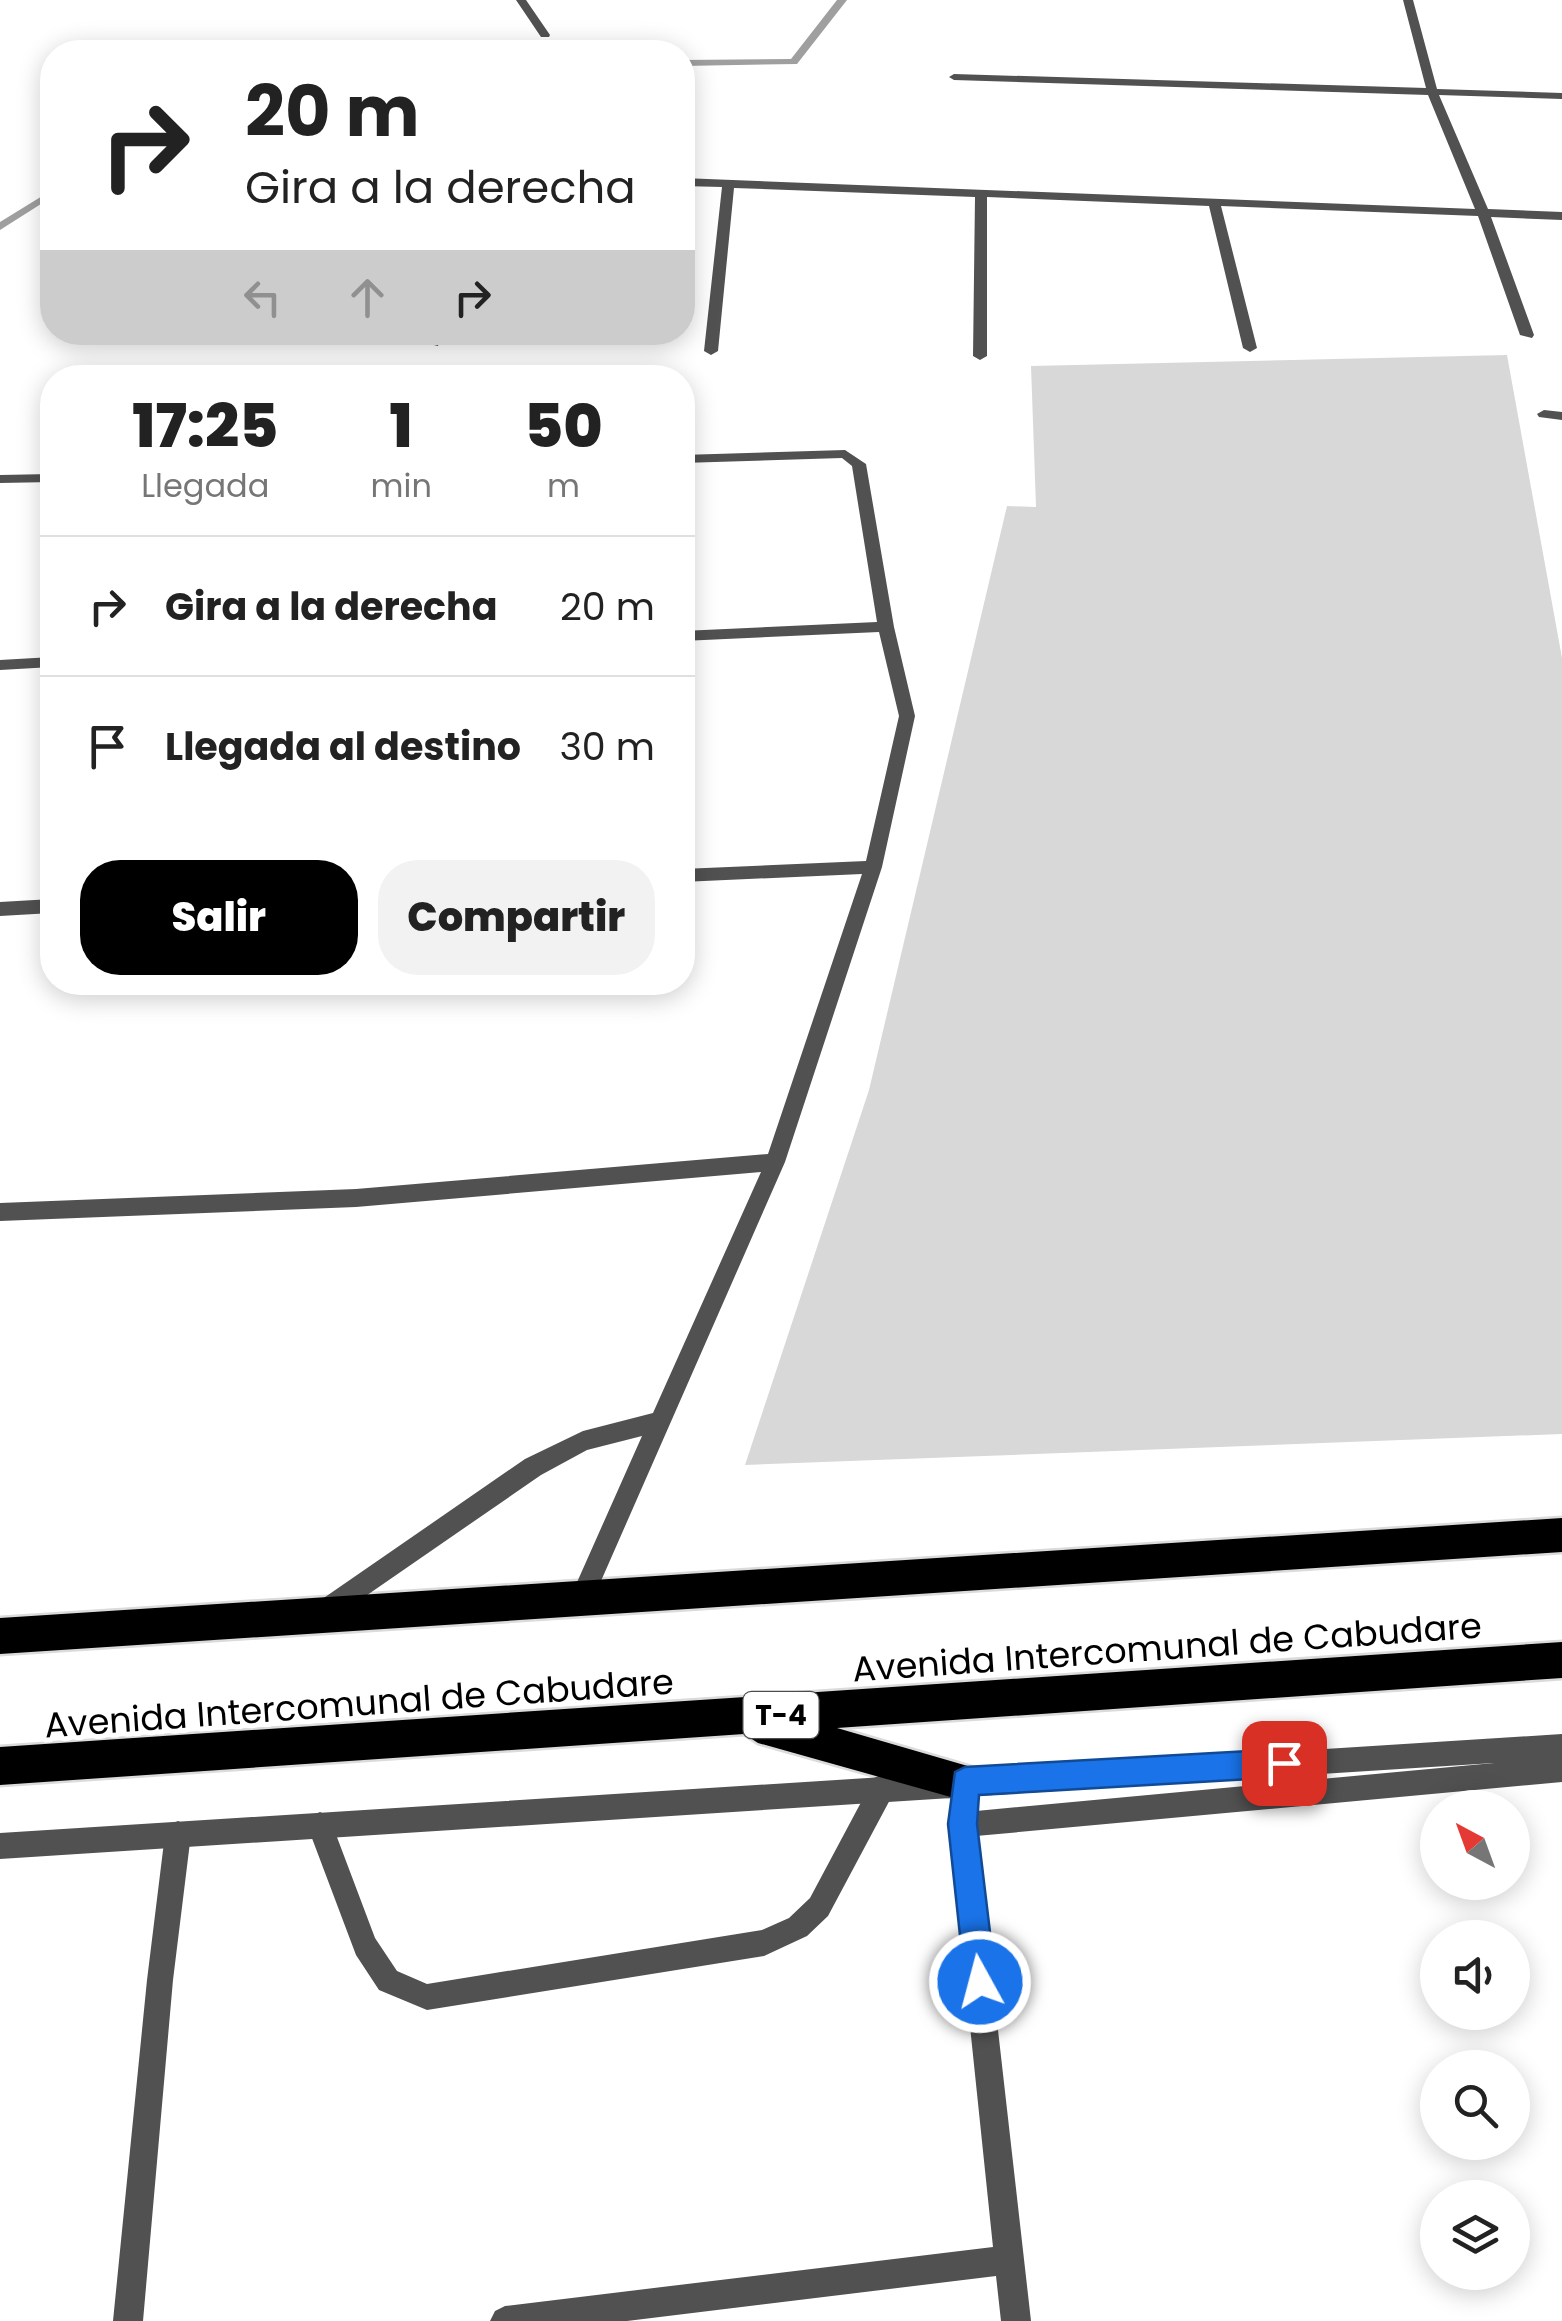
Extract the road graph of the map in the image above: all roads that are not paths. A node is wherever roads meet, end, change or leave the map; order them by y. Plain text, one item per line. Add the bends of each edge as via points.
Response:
1 (521, 0) edge
2 (1408, 0) edge
3 (545, 36) dead end
4 (954, 77) dead end
5 (1432, 92) junction
6 (1562, 96) edge
7 (695, 182) edge
8 (729, 182) junction
9 (981, 193) junction
10 (1214, 203) junction
11 (1484, 214) junction
12 (1562, 216) edge
13 (1527, 335) dead end
14 (1250, 348) dead end
15 (710, 352) dead end
16 (980, 356) dead end
17 (1544, 414) dead end
18 (1562, 416) edge
19 (695, 459) edge
20 (40, 478) edge
21 (0, 479) edge
22 (886, 627) junction
23 (695, 635) edge
24 (40, 663) edge
25 (0, 665) edge
26 (873, 867) junction
27 (695, 875) edge
28 (40, 907) edge
29 (0, 909) edge
30 (775, 1162) junction
31 (0, 1212) edge
32 (662, 1421) junction
33 (1562, 1535) edge
34 (582, 1598) junction
35 (319, 1615) junction
36 (0, 1636) edge
37 (1562, 1660) edge
38 (736, 1718) junction
39 (1562, 1746) edge
40 (0, 1766) edge
41 (1562, 1769) edge
42 (965, 1782) junction
43 (883, 1787) junction
44 (962, 1824) junction
45 (320, 1825) junction
46 (178, 1834) junction
47 (0, 1846) edge
48 (1008, 2260) junction
49 (128, 2321) edge
50 (505, 2321) edge
51 (1016, 2321) edge

1 - 3 street
2 - 5 street
4 - 5 street
5 - 6 street
5 - 11 street
7 - 8 street
8 - 9 street
8 - 15 street
9 - 10 street
9 - 16 street
10 - 11 street
10 - 14 street
11 - 12 street
11 - 13 street
17 - 18 street
19 - 22 street via 854,458
20 - 21 street
22 - 23 street
22 - 26 street via 908,716
24 - 25 street
26 - 27 street
26 - 30 street
28 - 29 street
30 - 31 street via 356,1198
30 - 32 street
32 - 34 street
32 - 35 street via 582,1441 533,1467
33 - 34 highway
34 - 35 highway
35 - 36 highway
37 - 38 highway, Avenida Intercomunal de Cabudare / T-4
38 - 40 highway, Avenida Intercomunal de Cabudare / T-4
38 - 42 highway
39 - 42 street
41 - 44 street
42 - 43 street
42 - 44 street
43 - 45 street
43 - 45 street via 819,1907 798,1927 764,1943 427,1997 388,1981 365,1946
44 - 48 street
45 - 46 street
46 - 47 street
46 - 49 street
48 - 50 street
48 - 51 street

